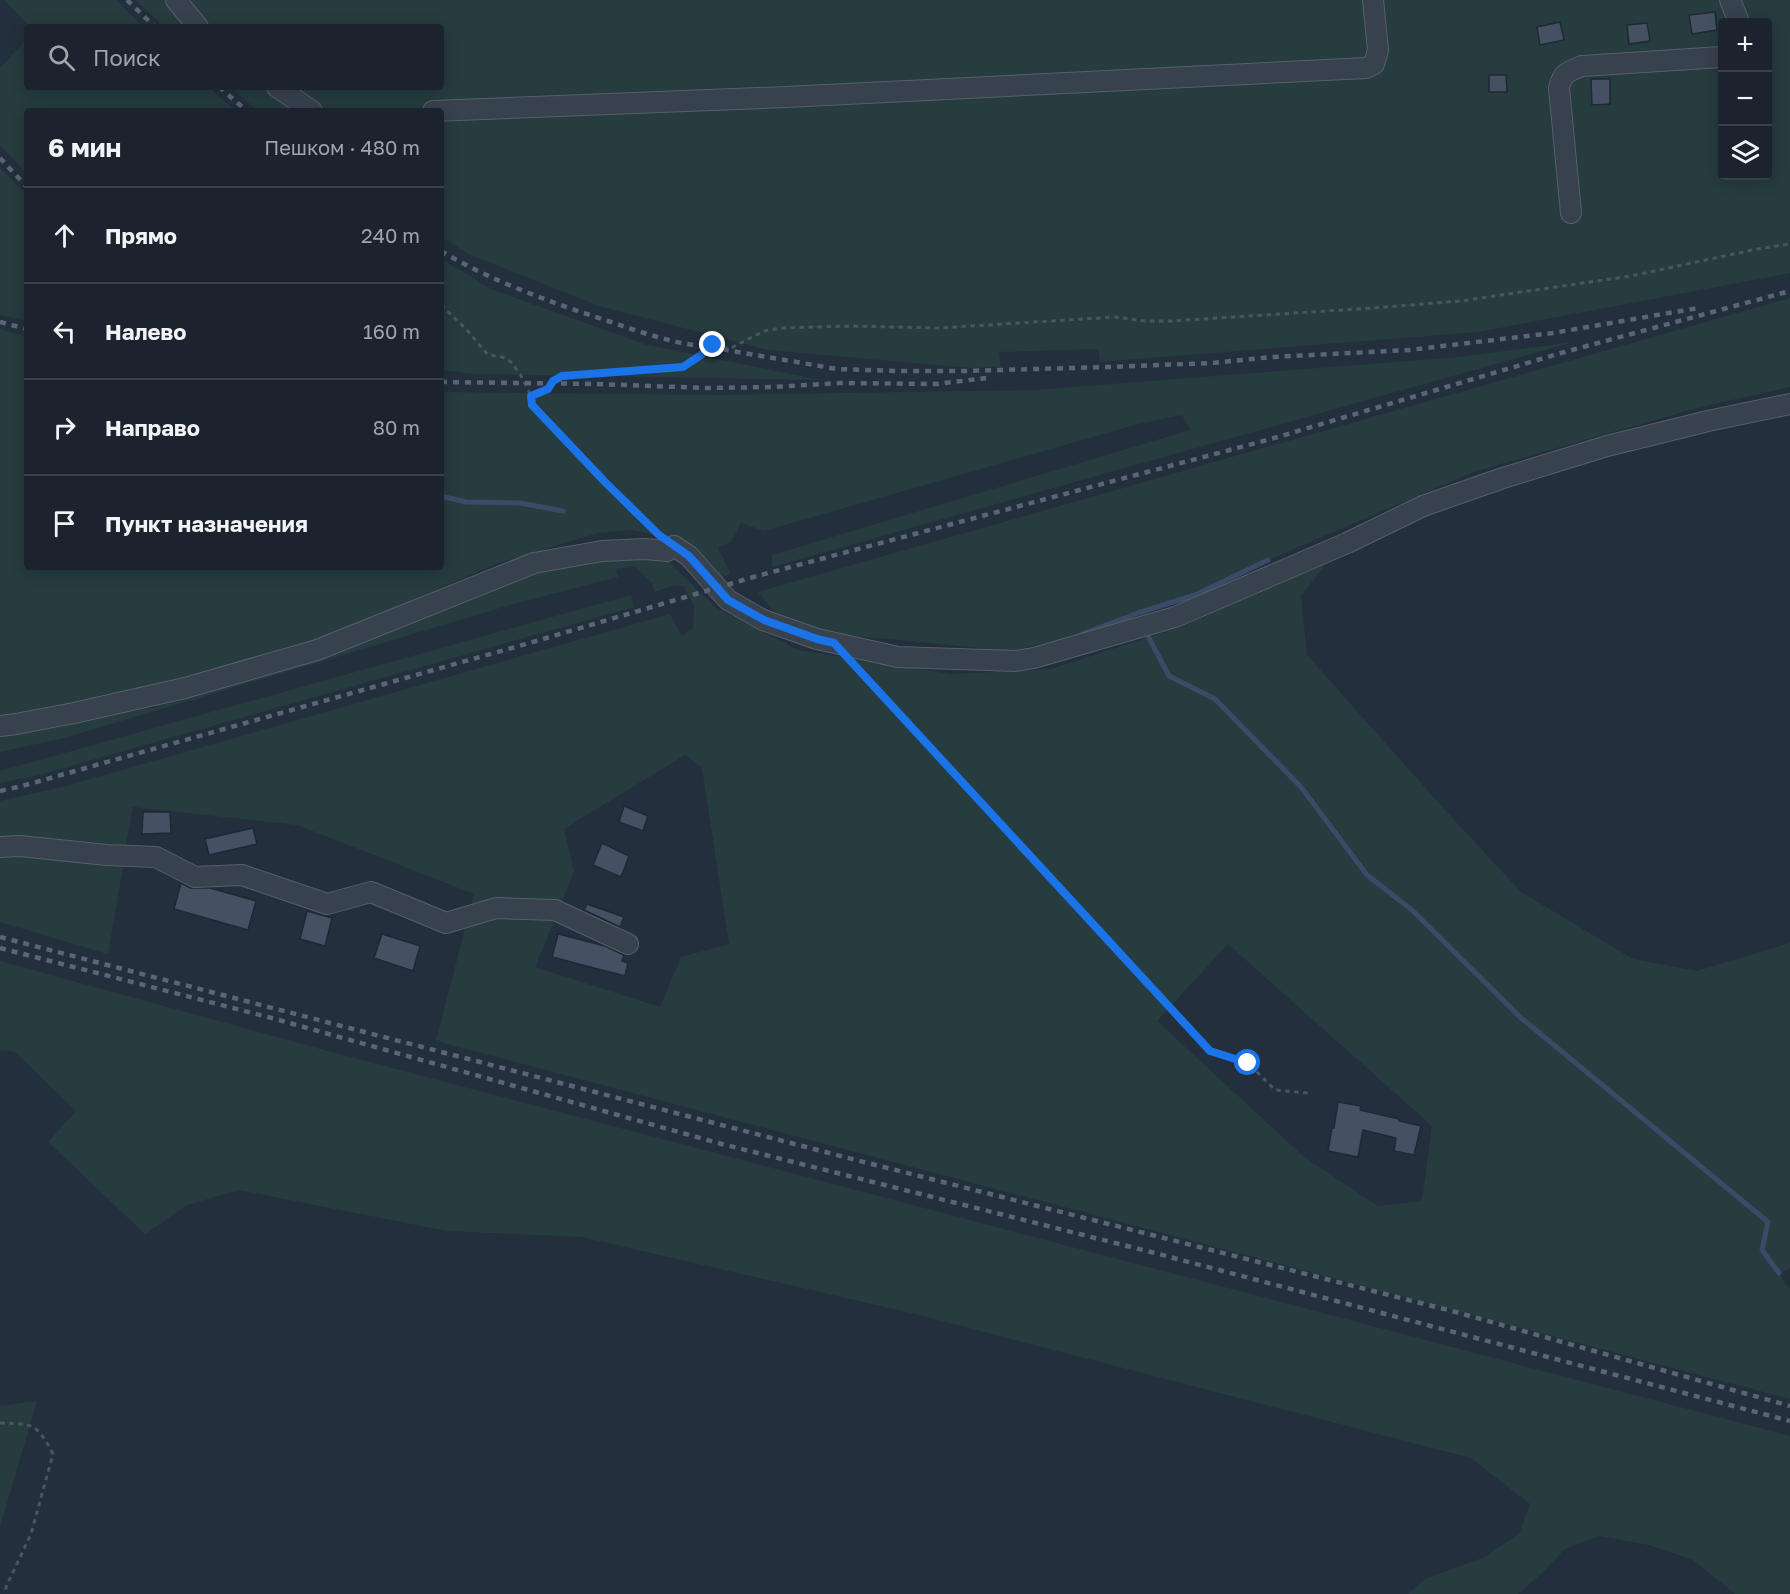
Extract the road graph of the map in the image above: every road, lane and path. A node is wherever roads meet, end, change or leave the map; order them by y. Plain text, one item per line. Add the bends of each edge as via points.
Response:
1 (176, 0) edge
2 (1373, 0) edge
3 (1730, 0) edge
4 (1737, 18) edge
5 (196, 24) edge
6 (1718, 57) edge
7 (281, 90) edge
8 (308, 108) edge
9 (444, 111) edge
10 (1571, 213) dead end
11 (1790, 244) edge
12 (444, 308) edge
13 (531, 396) junction
14 (1790, 404) edge
15 (674, 546) junction
16 (834, 643) junction
17 (0, 726) edge
18 (0, 847) edge
19 (628, 944) dead end
20 (1308, 1093) dead end
21 (0, 1423) edge
22 (5, 1594) edge

1 - 5 street
2 - 9 street via 1378,50 1374,64 1366,68
3 - 4 street
6 - 10 street via 1582,66 1561,79 1558,88
7 - 8 street
11 - 13 path via 1631,276 1460,301 1172,321 1115,317 939,328 781,328 764,331 731,348 713,345 683,367 562,376 548,389
12 - 13 path via 488,355 510,362
13 - 15 path via 532,405 546,420
14 - 16 street via 1607,446 1503,478 1423,506 1175,617 1034,658 1016,661 898,657
15 - 16 street via 689,556 728,600 764,620
15 - 17 street via 667,550 602,551 534,563 317,650 185,688
16 - 20 path via 1210,1051 1248,1063 1275,1090
18 - 19 street via 156,857 195,877 242,875 327,904 371,892 447,922 495,908 555,910
21 - 22 path via 28,1424 44,1436 53,1454 31,1534

